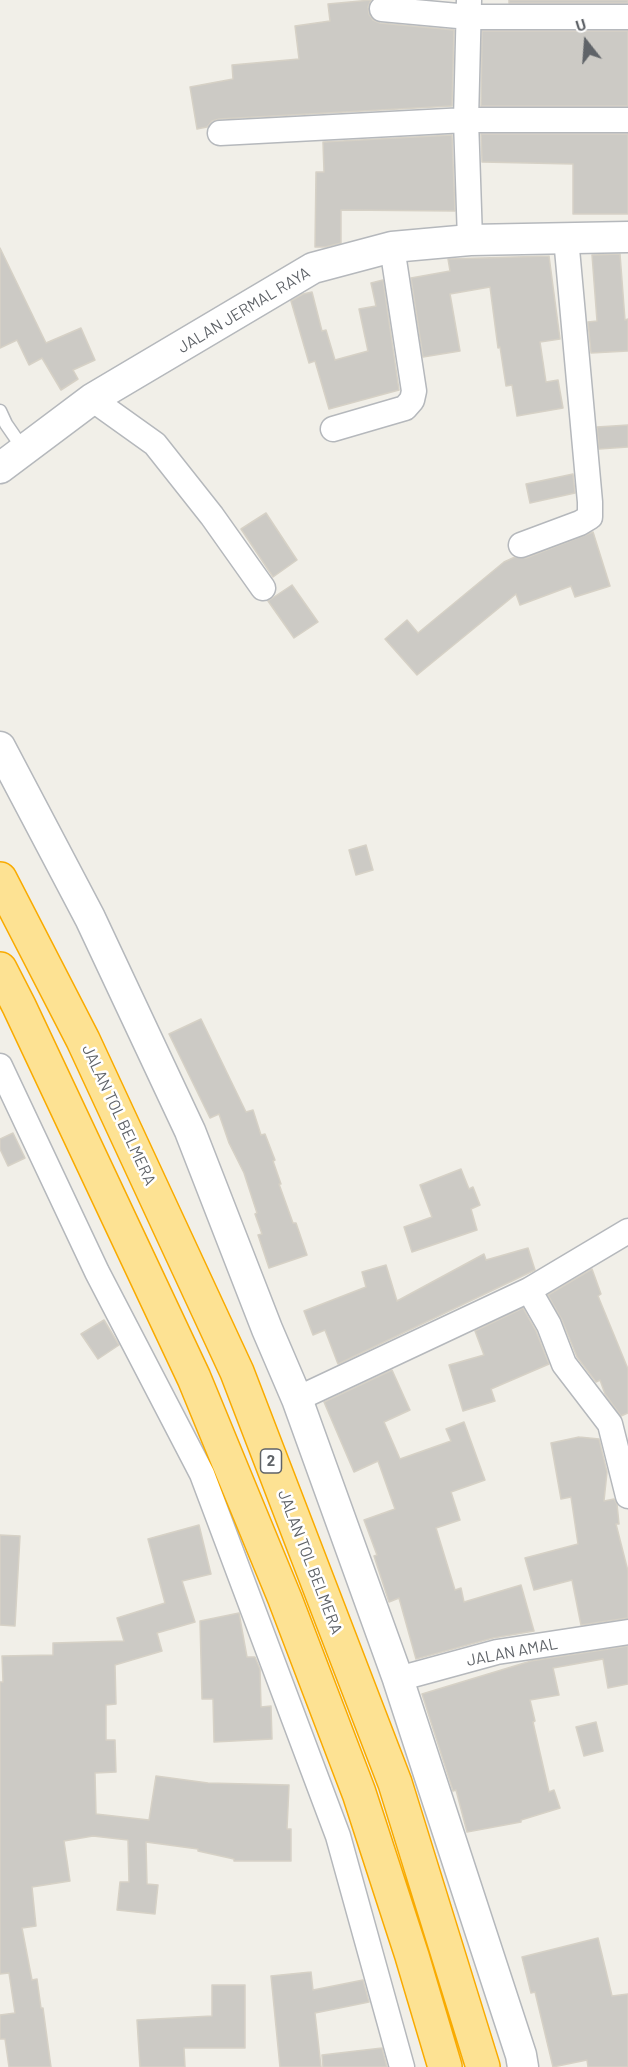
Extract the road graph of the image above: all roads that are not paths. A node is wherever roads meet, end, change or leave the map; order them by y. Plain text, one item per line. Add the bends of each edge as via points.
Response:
1 (382, 9) dead end
2 (469, 9) edge
3 (628, 17) edge
4 (466, 120) junction
5 (628, 120) edge
6 (220, 133) dead end
7 (628, 237) edge
8 (566, 238) junction
9 (470, 240) junction
10 (392, 247) junction
11 (92, 399) junction
12 (0, 411) edge
13 (333, 429) dead end
14 (24, 450) junction
15 (0, 468) edge
16 (521, 545) dead end
17 (263, 588) dead end
18 (0, 747) edge
19 (0, 879) edge
20 (0, 969) edge
21 (0, 1066) edge
22 (628, 1231) edge
23 (529, 1290) junction
24 (297, 1399) junction
25 (628, 1496) edge
26 (628, 1632) edge
27 (398, 1679) junction
28 (402, 2067) edge
29 (445, 2067) edge
30 (483, 2067) edge
31 (523, 2067) edge

1 - 2 street
2 - 3 street
2 - 4 street
4 - 5 street
4 - 6 street
4 - 9 street
7 - 8 street, JALAN JERMAL RAYA
8 - 9 street, JALAN JERMAL RAYA
8 - 16 street via 590,517
9 - 10 street, JALAN JERMAL RAYA
10 - 11 street, JALAN JERMAL RAYA via 313,268
10 - 13 street via 414,391 412,400 405,408
11 - 14 street, JALAN JERMAL RAYA
11 - 17 street via 155,444
12 - 14 lane
14 - 15 street, JALAN JERMAL RAYA
18 - 24 street via 90,918 190,1131
19 - 30 highway, JALAN TOL BELMERA / 2 via 83,1040 237,1372 394,1783
20 - 29 highway via 194,1378 285,1599 359,1793
21 - 28 street via 97,1272 202,1474 338,1836
22 - 23 street
23 - 24 street
23 - 25 street via 549,1325 564,1364 610,1424
24 - 27 street
26 - 27 street, JALAN AMAL via 497,1652
27 - 31 street

